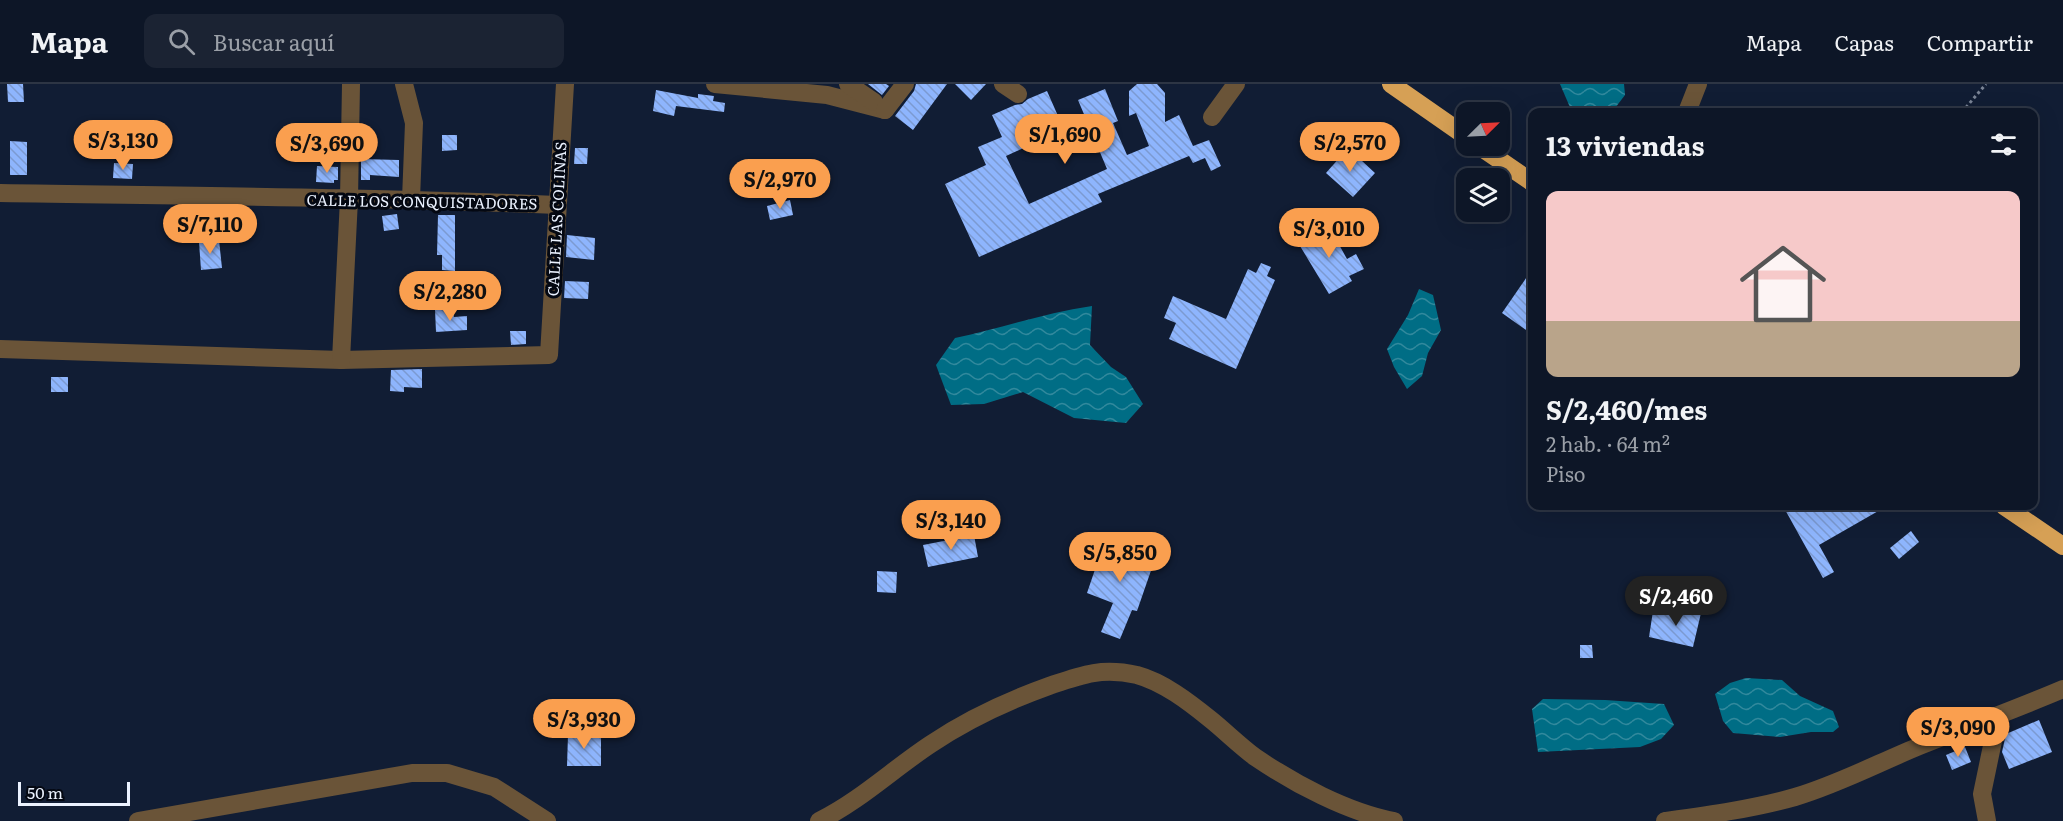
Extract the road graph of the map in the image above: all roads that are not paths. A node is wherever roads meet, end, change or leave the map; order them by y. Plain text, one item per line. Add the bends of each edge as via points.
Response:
1 (351, 84) edge
2 (404, 84) edge
3 (565, 84) edge
4 (715, 84) edge
5 (848, 84) edge
6 (905, 84) edge
7 (1236, 84) edge
8 (1391, 84) edge
9 (1698, 84) edge
10 (752, 86) edge
11 (1689, 108) edge
12 (885, 110) junction
13 (1212, 117) dead end
14 (1456, 129) edge
15 (1494, 156) edge
16 (1528, 180) edge
17 (0, 193) edge
18 (349, 199) junction
19 (411, 199) junction
20 (557, 205) junction
21 (0, 349) edge
22 (341, 360) junction
23 (2010, 510) edge
24 (2063, 546) edge
25 (2063, 689) edge
26 (1998, 717) junction
27 (138, 821) edge
28 (547, 821) edge
29 (819, 821) edge
30 (1395, 821) edge
31 (1665, 821) edge
32 (1987, 821) edge

1 - 18 street
2 - 19 street via 414,123
3 - 20 street, CALLE LAS COLINAS
4 - 10 street
5 - 12 street
6 - 12 street
7 - 13 street
8 - 14 highway
9 - 11 street
10 - 12 street via 828,95
15 - 16 highway
17 - 18 street, CALLE LOS CONQUISTADORES
18 - 19 street, CALLE LOS CONQUISTADORES
18 - 22 street
19 - 20 street, CALLE LOS CONQUISTADORES
20 - 22 street, CALLE LAS COLINAS via 549,355
21 - 22 street
23 - 24 highway
25 - 26 street
26 - 31 street via 1795,796 1728,812
26 - 32 street via 1982,794
27 - 28 street via 412,773 447,773 494,787
29 - 30 street via 976,717 1083,674 1109,671 1138,675 1168,689 1254,756 1302,786

